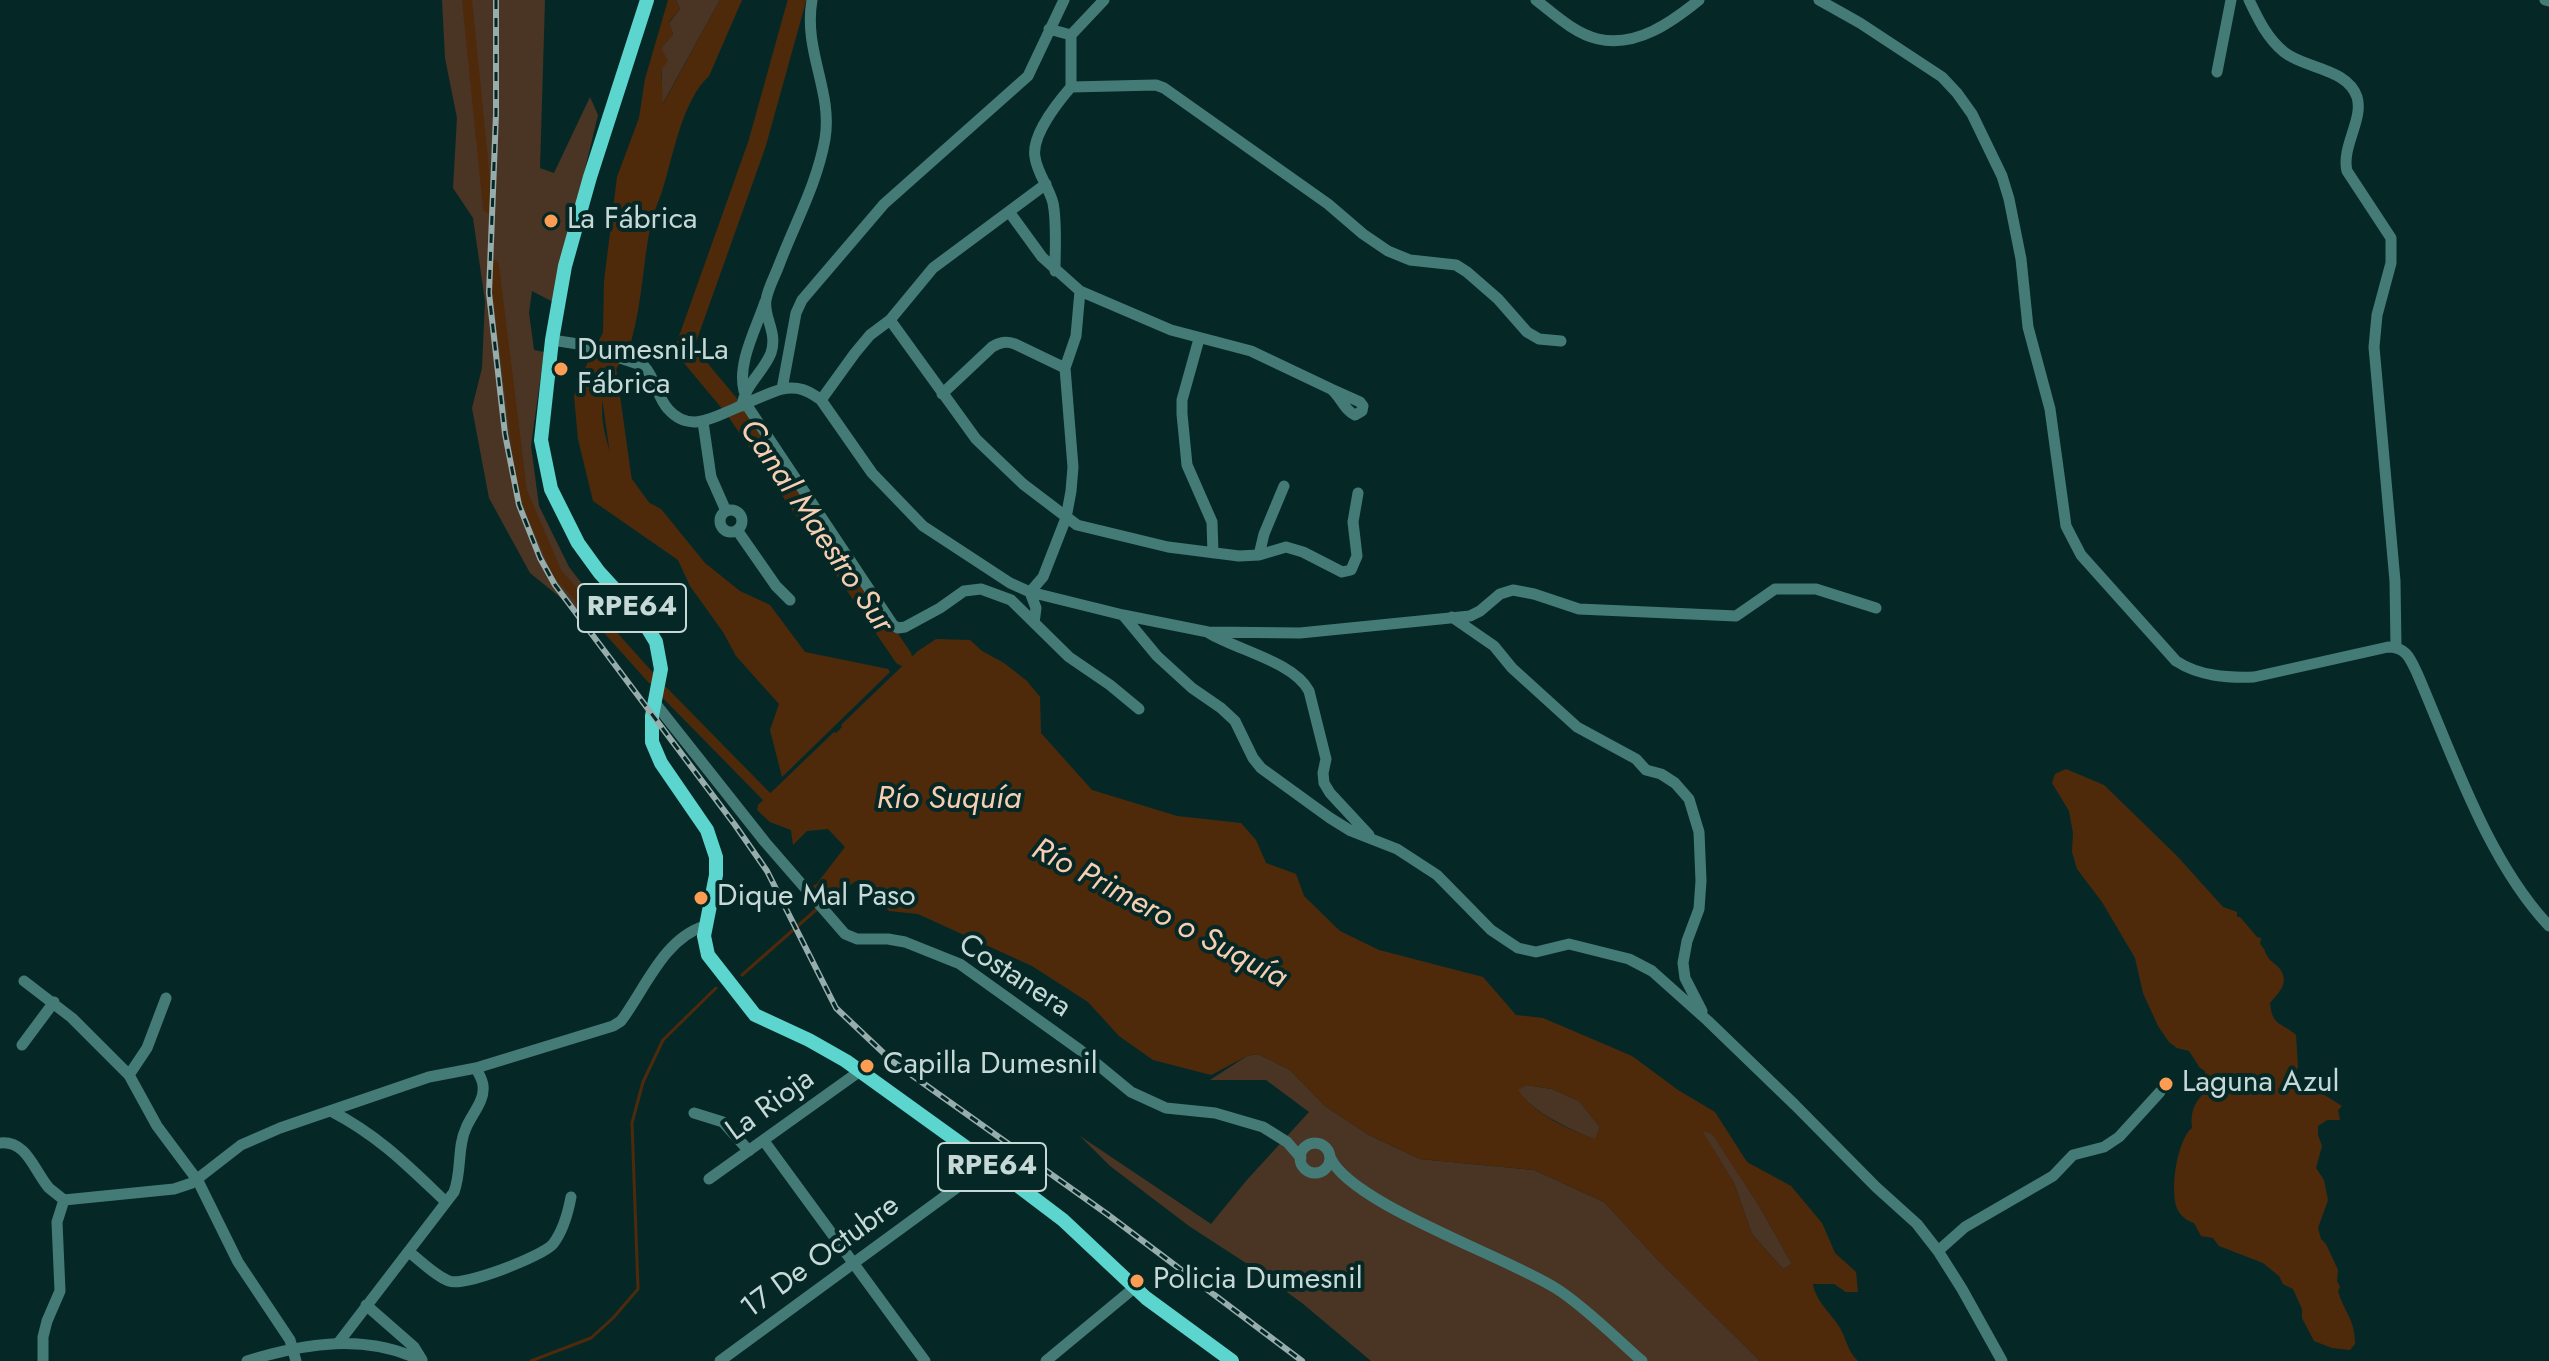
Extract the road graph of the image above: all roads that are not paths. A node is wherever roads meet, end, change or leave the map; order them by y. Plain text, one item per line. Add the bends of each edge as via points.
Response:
1 (647, 0) edge
2 (812, 0) edge
3 (1067, 0) edge
4 (1104, 0) edge
5 (1536, 0) edge
6 (1699, 0) edge
7 (1819, 0) edge
8 (2231, 0) edge
9 (2249, 0) edge
10 (1049, 29) junction
11 (1071, 35) junction
12 (2217, 72) dead end
13 (1071, 87) junction
14 (1046, 184) junction
15 (1010, 213) junction
16 (1055, 271) junction
17 (1080, 291) junction
18 (765, 302) junction
19 (890, 320) junction
20 (1199, 339) junction
21 (552, 340) junction
22 (1561, 341) dead end
23 (1065, 368) junction
24 (782, 389) junction
25 (1331, 389) dead end
26 (744, 391) junction
27 (942, 394) junction
28 (821, 400) junction
29 (744, 405) junction
30 (703, 422) junction
31 (1284, 486) dead end
32 (1358, 493) dead end
33 (1066, 518) junction
34 (1213, 553) junction
35 (1259, 555) junction
36 (1030, 592) junction
37 (790, 600) dead end
38 (1876, 608) dead end
39 (1123, 615) junction
40 (1452, 617) junction
41 (1034, 623) junction
42 (1208, 632) junction
43 (2396, 647) junction
44 (655, 703) junction
45 (1139, 709) dead end
46 (1371, 838) junction
47 (705, 926) junction
48 (2549, 926) edge
49 (24, 981) dead end
50 (166, 998) dead end
51 (54, 1002) junction
52 (1708, 1021) junction
53 (22, 1045) dead end
54 (476, 1068) junction
55 (860, 1071) junction
56 (129, 1075) junction
57 (2160, 1092) dead end
58 (331, 1111) junction
59 (694, 1113) dead end
60 (764, 1141) junction
61 (1287, 1142) junction
62 (0, 1143) edge
63 (1308, 1145) junction
64 (749, 1151) junction
65 (1330, 1157) junction
66 (1301, 1158) junction
67 (989, 1164) junction
68 (1321, 1171) junction
69 (1342, 1175) junction
70 (709, 1179) dead end
71 (198, 1181) junction
72 (571, 1197) dead end
73 (64, 1200) junction
74 (446, 1202) junction
75 (1938, 1251) junction
76 (409, 1252) junction
77 (855, 1264) junction
78 (1134, 1288) junction
79 (366, 1305) junction
80 (339, 1342) junction
81 (295, 1355) edge
82 (734, 1357) edge
83 (43, 1361) edge
84 (247, 1361) edge
85 (422, 1361) edge
86 (720, 1361) edge
87 (925, 1361) edge
88 (1046, 1361) edge
89 (1232, 1361) edge
90 (1642, 1361) edge
91 (2002, 1361) edge

1 - 21 main road, RPE64 via 565,266
2 - 18 street via 809,34 826,110 825,139 813,186
3 - 10 street
4 - 11 street
5 - 6 street via 1588,35 1625,40 1662,26
7 - 43 street via 1942,77 1972,114 1994,157 2021,259 2028,327 2050,409 2066,526 2081,555 2176,661 2197,672 2254,677
8 - 12 street
9 - 43 street via 2284,52 2339,77 2353,90 2358,109 2345,164 2391,238 2374,347
10 - 11 street
10 - 24 street via 1020,85 884,204 815,282 796,313
11 - 13 street
13 - 14 street via 1048,118 1034,150
13 - 22 street via 1164,88 1388,251 1410,260 1456,265 1498,299 1527,332
14 - 15 street
14 - 16 street via 1054,210
15 - 16 street
15 - 19 street via 933,268
16 - 17 street
17 - 20 street
17 - 23 street via 1076,336
18 - 26 street via 744,362
18 - 26 street via 774,338 771,351
19 - 27 street
19 - 28 street via 863,343
20 - 25 street via 1251,351
20 - 34 street via 1182,414 1187,465 1212,522
21 - 30 street via 640,364 651,374 670,412
21 - 44 main road, RPE64 via 540,434 546,476 584,553 653,634 661,660
23 - 27 street via 1015,344 999,343
23 - 33 street via 1073,467
24 - 28 street via 802,388
24 - 29 street
26 - 29 street
27 - 33 street via 976,439
28 - 36 street via 872,473 912,516
29 - 30 street
29 - 41 street via 893,625 905,627 964,591 981,589 1011,600
30 - 37 street via 711,477 726,511 742,517 737,530
31 - 35 street
32 - 35 street via 1353,522 1357,556 1351,570 1342,572 1286,547
33 - 34 street via 1129,539
33 - 36 street via 1043,577
34 - 35 street
36 - 39 street
36 - 41 street
38 - 40 street via 1816,589 1775,589 1736,616 1579,609 1513,590 1470,616
39 - 42 street
39 - 46 street via 1157,656 1235,721 1261,768 1330,818
40 - 42 street via 1300,633
40 - 52 street via 1494,646 1577,727 1661,774 1689,799 1699,832 1701,881 1699,909 1683,963 1685,978
41 - 45 street via 1069,657
42 - 46 street via 1304,681 1326,759 1324,783
43 - 48 street via 2408,654 2504,864
44 - 47 main road, RPE64 via 654,749 714,849 716,875
44 - 61 street, Costanera via 765,842 850,937 896,940 960,964 1123,1087 1154,1104 1236,1118
46 - 52 street via 1437,875 1506,941 1527,951 1569,944 1629,959 1652,971
47 - 54 street via 681,939 613,1026
47 - 55 main road, RPE64 via 710,959 761,1019
49 - 51 street
50 - 56 street via 147,1048
51 - 53 street
51 - 56 street
52 - 75 street via 1917,1224
54 - 58 street via 429,1077
54 - 74 street via 483,1092 464,1133 458,1180
55 - 60 street, La Rioja
55 - 67 main road, RPE64
56 - 71 street via 157,1126
57 - 75 street via 2111,1142 2073,1155 2053,1176 1965,1227
58 - 71 street via 241,1145
58 - 74 street via 383,1143
59 - 64 street via 723,1122
60 - 64 street, La Rioja
60 - 77 street
61 - 63 street, Costanera
61 - 66 street, Costanera
62 - 73 street via 16,1145 25,1153
63 - 65 street, Costanera via 1320,1144
63 - 66 street
64 - 70 street, La Rioja
65 - 68 street
65 - 69 street, Costanera
66 - 68 street, Costanera via 1305,1168
67 - 77 street, 17 De Octubre
67 - 78 main road, RPE64 via 1063,1220
68 - 69 street, Costanera
69 - 90 street, Costanera via 1392,1209 1559,1290
71 - 73 street via 174,1189
71 - 81 street via 238,1262
72 - 76 street via 567,1216 545,1252 464,1282 448,1281
73 - 83 street via 57,1222 60,1291 43,1337
74 - 76 street
75 - 91 street
76 - 79 street
77 - 82 street, 17 De Octubre
77 - 87 street
78 - 88 street
78 - 89 main road, RPE64
79 - 80 street
79 - 85 street via 414,1347
80 - 81 street
80 - 85 street
81 - 84 street
82 - 86 street, 17 De Octubre

